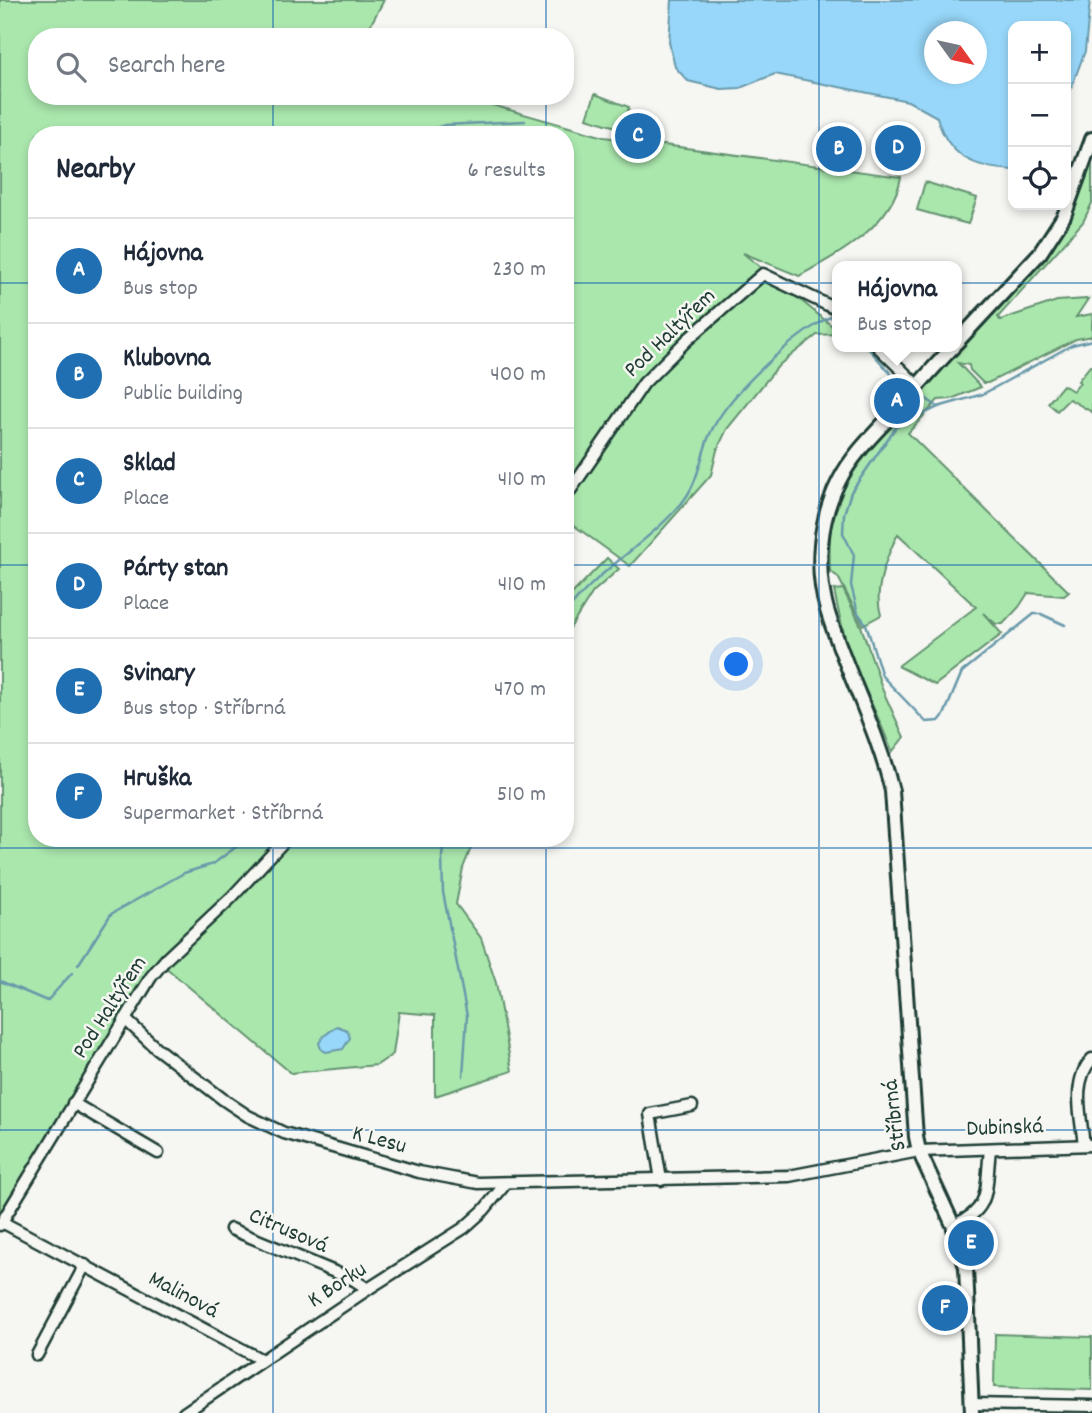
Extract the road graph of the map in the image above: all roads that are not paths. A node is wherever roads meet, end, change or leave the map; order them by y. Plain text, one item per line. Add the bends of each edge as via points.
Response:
1 (1092, 139) edge
2 (832, 307) edge
3 (962, 337) edge
4 (883, 352) edge
5 (948, 352) edge
6 (917, 385) junction
7 (574, 485) edge
8 (279, 847) edge
9 (125, 1019) junction
10 (1092, 1059) edge
11 (73, 1103) junction
12 (692, 1106) dead end
13 (1088, 1145) edge
14 (990, 1150) junction
15 (919, 1151) junction
16 (158, 1153) dead end
17 (661, 1180) junction
18 (506, 1183) junction
19 (1, 1223) edge
20 (953, 1225) junction
21 (232, 1229) dead end
22 (85, 1265) junction
23 (368, 1289) junction
24 (37, 1356) dead end
25 (262, 1360) junction
26 (1092, 1406) edge
27 (971, 1409) edge
28 (184, 1413) edge

1 - 3 street, Stříbrná via 1064,216 1040,253
2 - 7 street, Pod Haltýřem via 763,274 644,383
4 - 6 street
5 - 6 street, Stříbrná
6 - 15 street, Stříbrná via 840,480 824,518 820,555 827,609 883,754 892,791
8 - 9 street, Pod Haltýřem via 166,959
9 - 11 street, Pod Haltýřem
9 - 18 street, K Lesu via 224,1100 285,1133 419,1172 478,1183
10 - 13 street via 1083,1069 1079,1099
11 - 16 street
11 - 19 street, Pod Haltýřem
12 - 17 street via 650,1114
13 - 14 street, Dubinská
14 - 15 street, Dubinská
14 - 20 street via 985,1197 972,1218
15 - 17 street, K Lesu via 789,1176
15 - 20 street, Stříbrná
17 - 18 street, K Lesu
18 - 23 street, K Borku via 464,1228
19 - 22 street, Malinová
20 - 27 street, Stříbrná via 966,1267
21 - 23 street, Citrusová
22 - 24 street
22 - 25 street, Malinová
23 - 25 street, K Borku
25 - 28 street, K Borku
26 - 27 street

